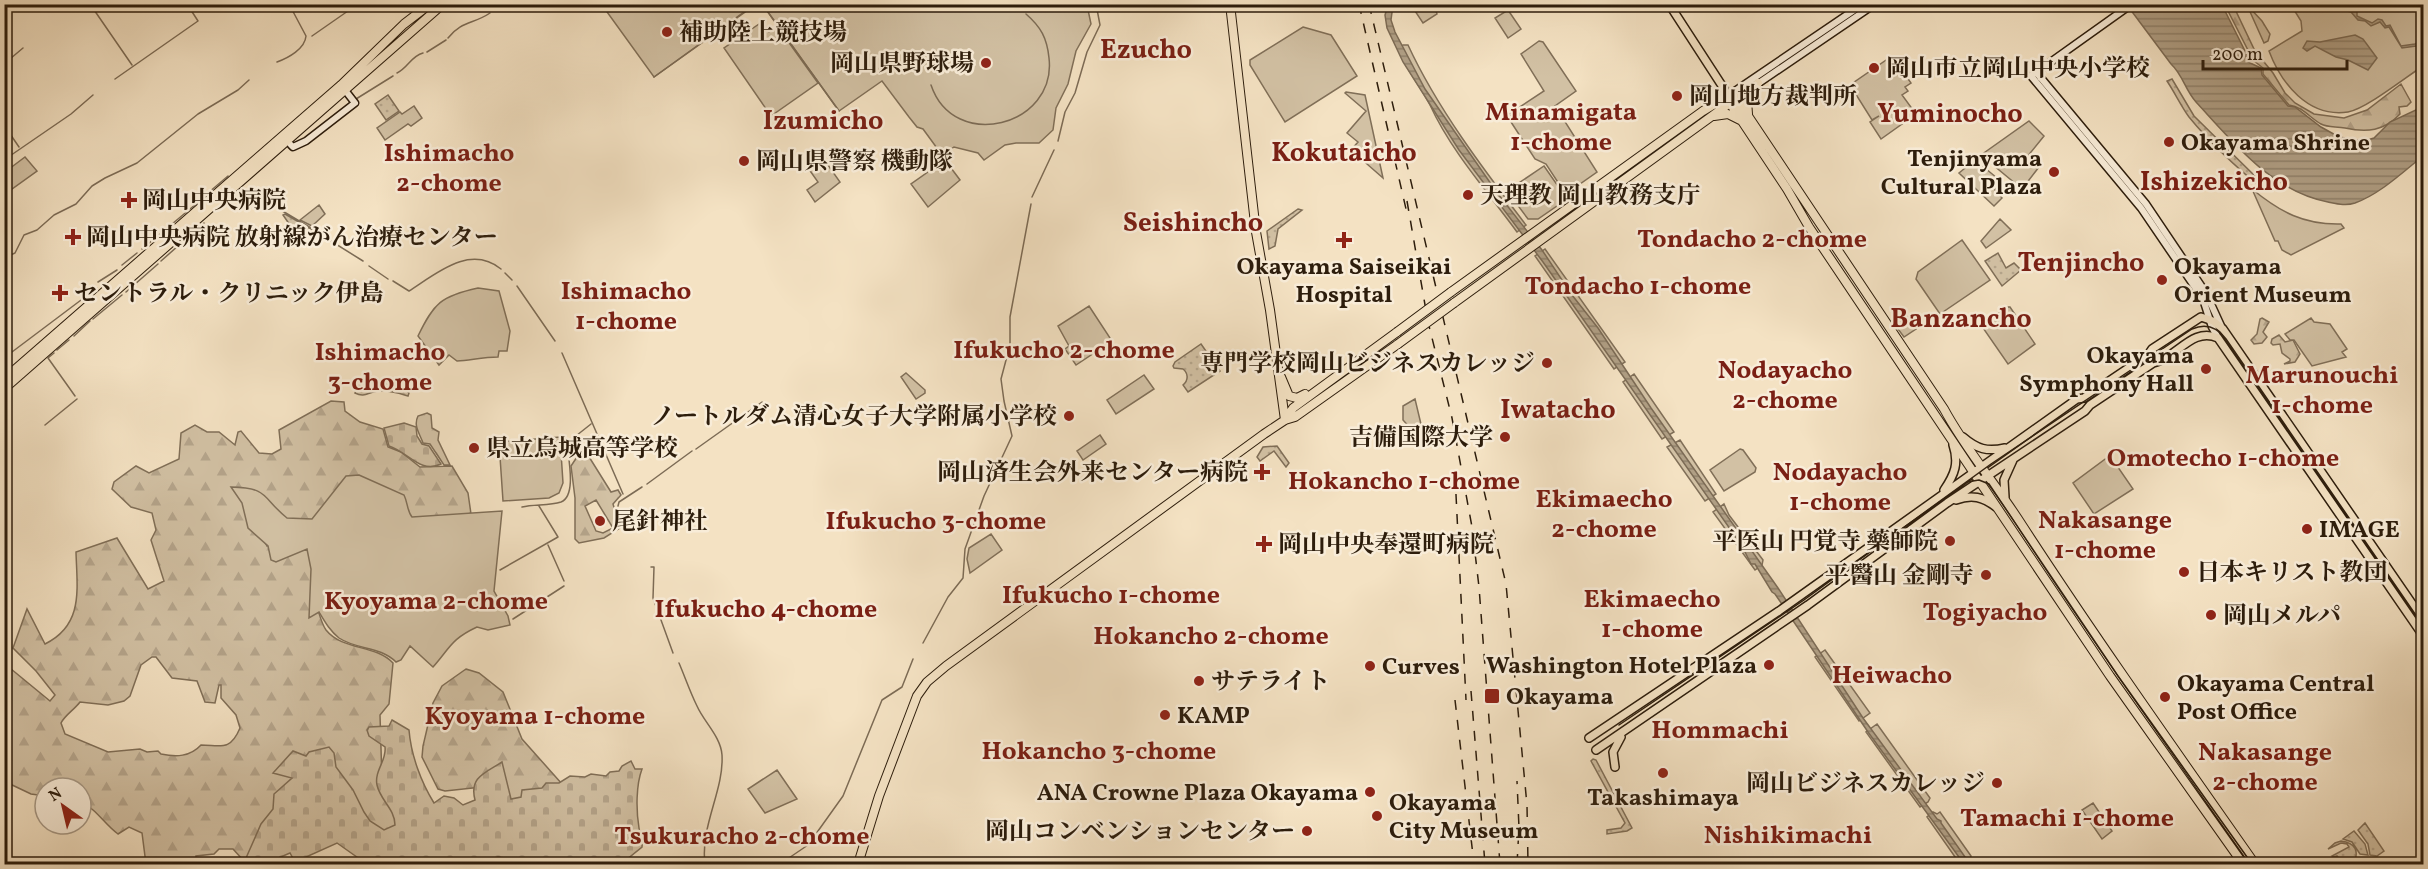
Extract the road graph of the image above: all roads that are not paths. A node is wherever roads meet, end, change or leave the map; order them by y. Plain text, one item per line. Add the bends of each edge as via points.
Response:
1 (430, 4) edge
2 (435, 4) edge
3 (443, 4) edge
4 (1230, 4) edge
5 (1669, 4) edge
6 (1863, 4) edge
7 (1875, 4) edge
8 (2132, 4) edge
9 (375, 51) junction
10 (2034, 74) junction
11 (1758, 83) junction
12 (348, 94) dead end
13 (1732, 98) junction
14 (1709, 118) junction
15 (1746, 119) junction
16 (291, 145) dead end
17 (1530, 241) junction
18 (2209, 319) junction
19 (2223, 329) junction
20 (2218, 338) junction
21 (1278, 371) junction
22 (4, 379) edge
23 (1326, 383) junction
24 (4, 389) edge
25 (1285, 420) junction
26 (1957, 432) junction
27 (1949, 436) junction
28 (2009, 447) junction
29 (2016, 455) junction
30 (1982, 467) junction
31 (1974, 472) junction
32 (1988, 475) junction
33 (1979, 481) junction
34 (1941, 494) junction
35 (2007, 502) junction
36 (1947, 503) junction
37 (1998, 508) junction
38 (2424, 621) edge
39 (2424, 638) edge
40 (1624, 733) junction
41 (1589, 738) dead end
42 (1596, 750) dead end
43 (1615, 767) dead end
44 (858, 864) edge
45 (2242, 864) edge
46 (2255, 864) edge

1 - 9 highway
2 - 9 highway
3 - 24 highway
4 - 21 highway via 1256,232
5 - 13 main road
6 - 13 main road
7 - 11 main road
8 - 10 main road
9 - 22 highway
10 - 18 main road via 2141,208 2197,290
10 - 19 main road via 2146,204 2206,293
11 - 13 main road
11 - 15 highway via 1747,100
12 - 16 main road via 355,103 306,141
13 - 14 highway
13 - 15 highway
13 - 17 highway
14 - 15 highway via 1723,114
14 - 17 highway
15 - 26 highway
15 - 27 highway via 1809,227
17 - 23 highway, bridge via 1451,292
17 - 25 highway, bridge via 1398,344 1295,417
18 - 19 main road
18 - 20 main road
18 - 28 main road via 2197,318 2146,357
19 - 38 main road
20 - 29 main road via 2205,334 2195,338
20 - 39 main road
21 - 23 highway via 1292,398
21 - 25 highway
23 - 25 highway via 1293,408
25 - 44 highway via 927,682 917,696 879,796
26 - 28 main road via 1979,449
26 - 30 highway
27 - 31 highway
27 - 34 main road via 1957,459 1956,469
28 - 30 main road
29 - 32 main road
29 - 35 main road via 2004,480
30 - 31 main road
30 - 32 highway
31 - 33 highway
31 - 34 main road
32 - 33 main road
32 - 35 highway
33 - 36 main road
33 - 37 highway
34 - 41 main road via 1779,611
35 - 46 highway via 2121,674
36 - 37 main road via 1968,496 1982,498
36 - 40 main road
37 - 45 highway via 2123,697
40 - 42 main road
40 - 43 main road via 1613,752

